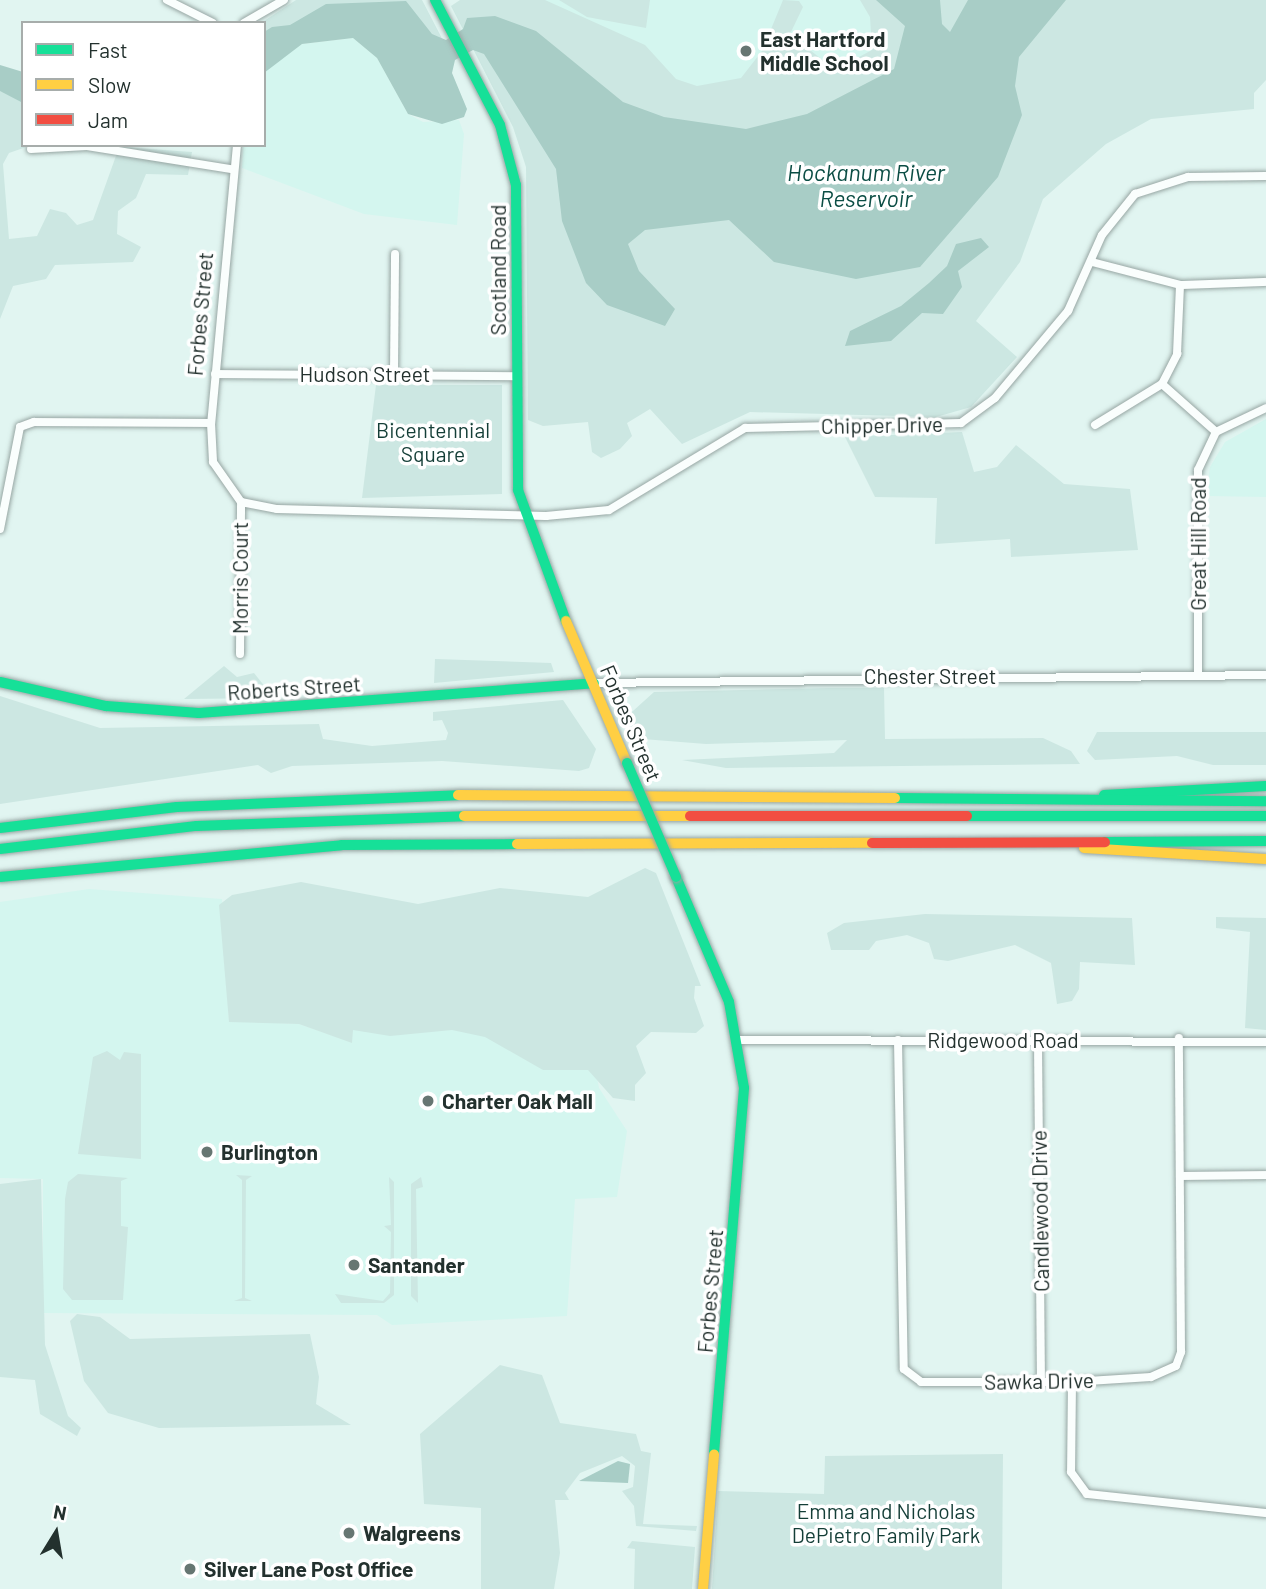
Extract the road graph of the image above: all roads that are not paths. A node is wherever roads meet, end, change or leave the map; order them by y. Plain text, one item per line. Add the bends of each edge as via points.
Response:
1 (167, 0) edge
2 (284, 0) edge
3 (435, 0) edge
4 (209, 21) edge
5 (247, 21) edge
6 (68, 147) edge
7 (93, 147) edge
8 (236, 147) edge
9 (31, 149) dead end
10 (231, 169) junction
11 (1266, 176) edge
12 (395, 254) dead end
13 (1092, 262) junction
14 (1266, 282) edge
15 (1180, 285) junction
16 (215, 374) junction
17 (394, 374) junction
18 (516, 376) junction
19 (1162, 384) junction
20 (1266, 408) edge
21 (211, 424) junction
22 (1094, 425) dead end
23 (1216, 432) junction
24 (241, 502) junction
25 (525, 515) junction
26 (0, 528) edge
27 (240, 654) dead end
28 (1266, 675) edge
29 (1198, 676) junction
30 (0, 682) edge
31 (594, 683) junction
32 (1266, 786) edge
33 (1091, 799) junction
34 (1115, 800) junction
35 (1266, 801) edge
36 (1266, 810) edge
37 (1266, 816) edge
38 (1266, 825) edge
39 (0, 828) edge
40 (1055, 841) junction
41 (1266, 841) edge
42 (0, 849) edge
43 (0, 858) edge
44 (1266, 859) edge
45 (0, 877) edge
46 (1180, 1038) junction
47 (740, 1040) junction
48 (898, 1040) junction
49 (1038, 1041) junction
50 (1266, 1042) edge
51 (1266, 1175) edge
52 (1184, 1176) junction
53 (1041, 1382) junction
54 (1072, 1382) junction
55 (1266, 1513) edge
56 (703, 1589) edge

1 - 4 street
2 - 5 street
3 - 18 main road, Scotland Road via 500,125 516,185
6 - 9 street
7 - 10 street
8 - 10 street, Forbes Street
10 - 16 street, Forbes Street
11 - 13 street, Chipper Drive via 1188,177 1135,194 1102,235
12 - 17 street
13 - 15 street
13 - 25 street, Chipper Drive via 1068,311 995,398 961,423 745,428 609,510
14 - 15 street
15 - 19 street via 1177,354
16 - 17 street, Hudson Street
16 - 21 street, Forbes Street
17 - 18 street, Hudson Street
18 - 25 main road, Scotland Road via 513,452
19 - 22 street
19 - 23 street
20 - 23 street
21 - 24 street, Forbes Street via 220,479
21 - 26 street via 34,422 20,427
23 - 29 street, Great Hill Road via 1198,470
24 - 25 street via 277,509
24 - 27 street, Morris Court
25 - 31 main road, Forbes Street
28 - 29 street, Chester Street
29 - 31 street, Chester Street
30 - 31 main road, Roberts Street via 106,706 243,713
31 - 47 main road, Forbes Street, bridge
32 - 33 main road via 1139,788
33 - 34 main road
33 - 39 main road via 364,796 163,808
34 - 35 main road
34 - 36 main road
37 - 42 main road via 359,817 173,828
38 - 43 main road via 383,825 166,838
40 - 41 main road
40 - 44 main road via 1111,852
40 - 45 main road via 316,846
46 - 49 street, Ridgewood Road
46 - 50 street, Ridgewood Road
46 - 52 street, Sawka Drive
47 - 48 street, Ridgewood Road
47 - 56 main road, Forbes Street via 743,1134
48 - 49 street, Ridgewood Road
48 - 53 street, Sawka Drive via 904,1369 920,1382
49 - 53 street, Candlewood Drive
51 - 52 street
52 - 54 street, Sawka Drive via 1176,1366 1151,1377
53 - 54 street, Sawka Drive
54 - 55 street via 1071,1472 1087,1494

